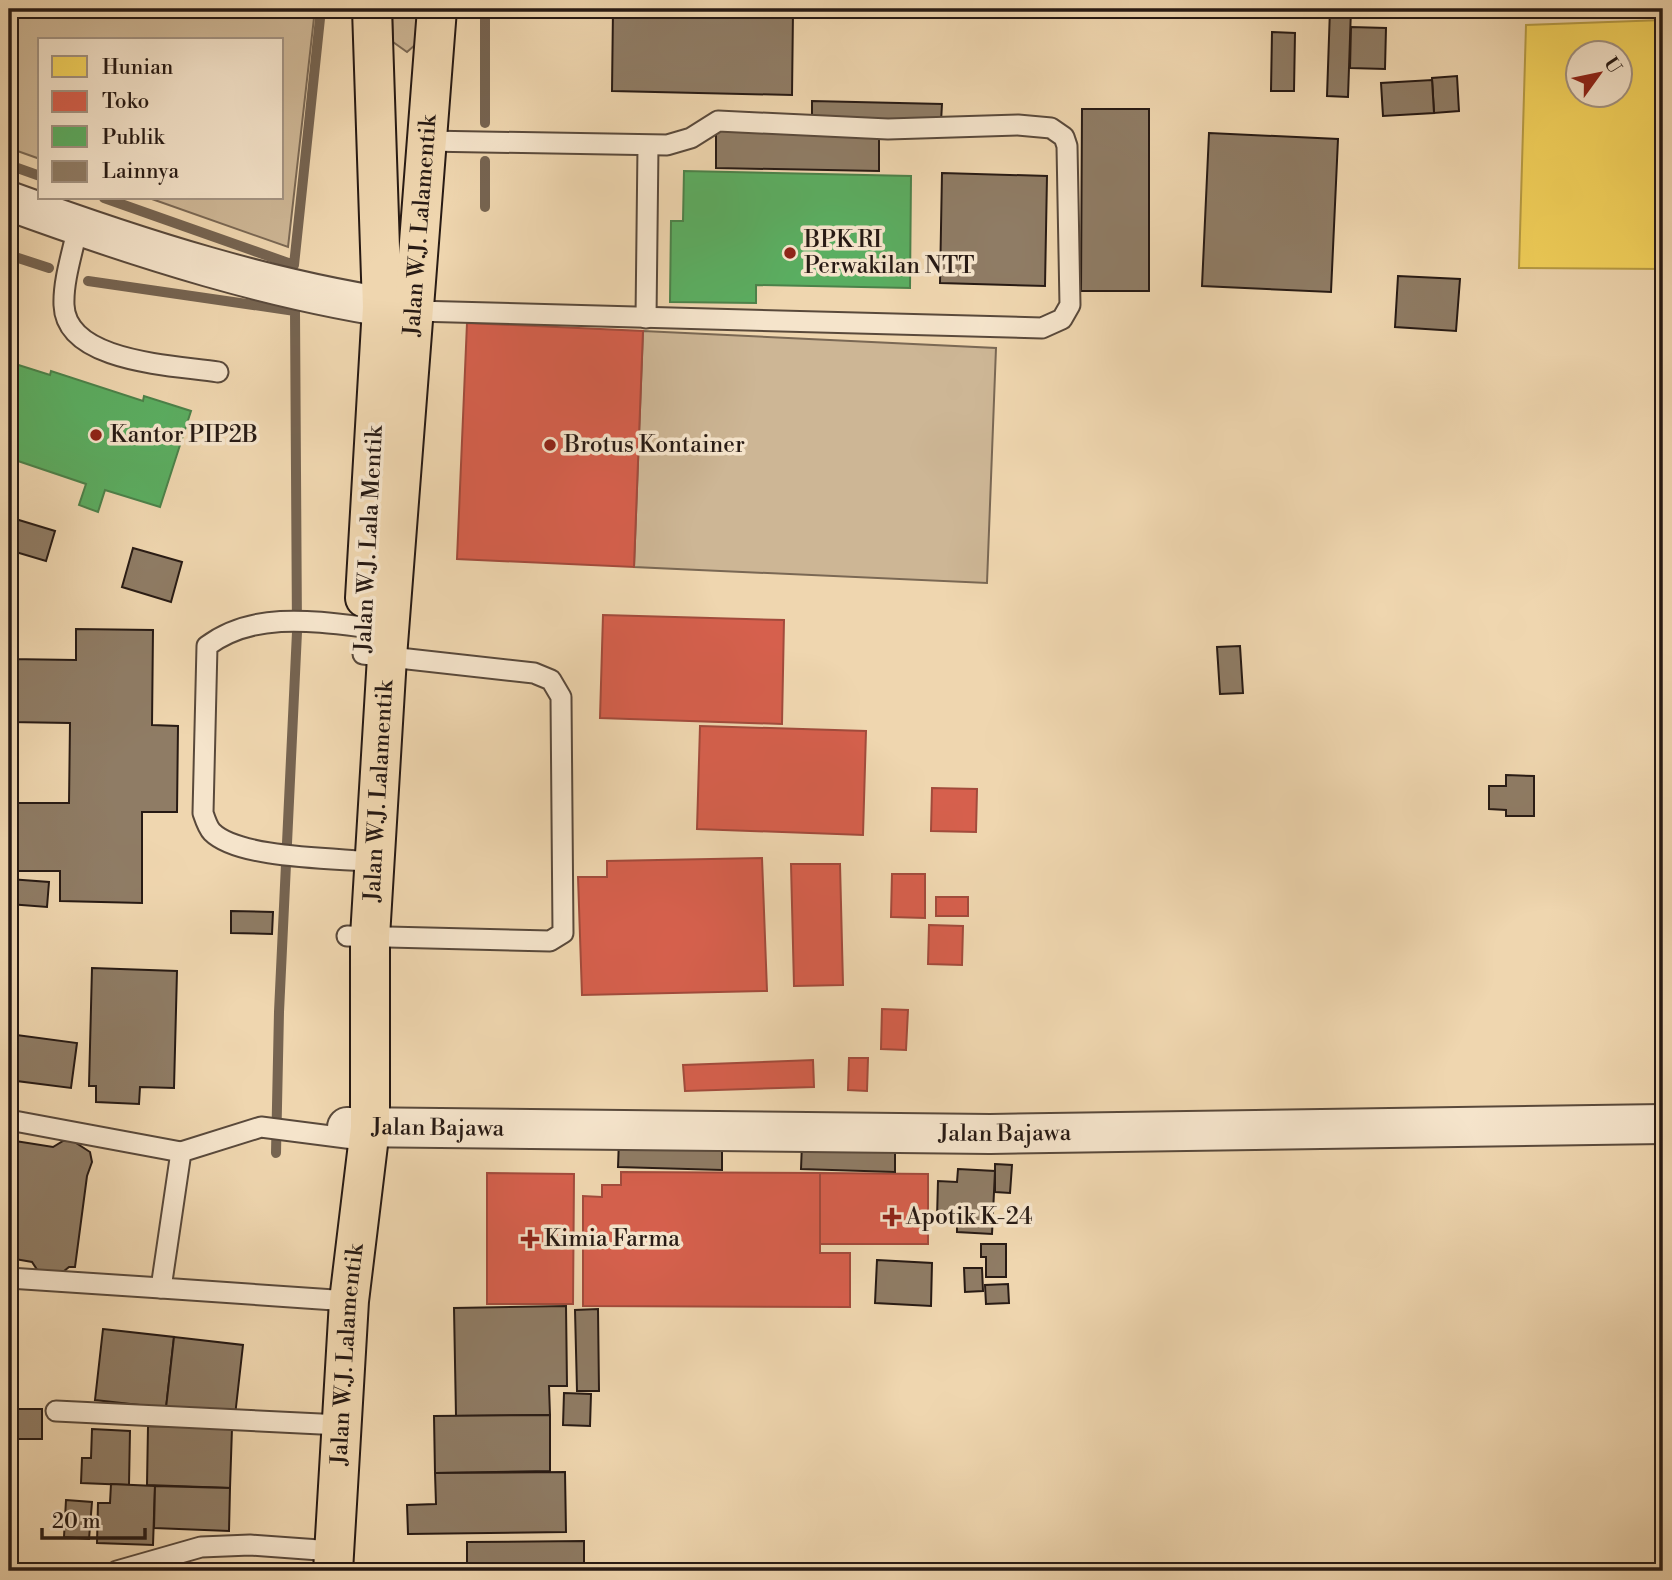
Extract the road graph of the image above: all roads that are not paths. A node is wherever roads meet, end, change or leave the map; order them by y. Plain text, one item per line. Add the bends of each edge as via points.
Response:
1 (372, 9) edge
2 (437, 9) edge
3 (426, 141) junction
4 (648, 146) junction
5 (9, 201) edge
6 (78, 226) junction
7 (399, 309) junction
8 (646, 318) junction
9 (218, 372) dead end
10 (376, 642) junction
11 (347, 860) junction
12 (358, 937) junction
13 (9, 1120) edge
14 (1663, 1124) edge
15 (358, 1133) junction
16 (181, 1152) junction
17 (9, 1278) edge
18 (161, 1289) junction
19 (338, 1301) junction
20 (56, 1412) dead end
21 (330, 1426) junction
22 (321, 1561) edge
23 (117, 1571) edge

1 - 7 main road
2 - 3 main road, Jalan W.J. Lalamentik
3 - 4 lane
3 - 7 main road, Jalan W.J. Lalamentik
4 - 8 lane
4 - 8 lane via 680,144 718,121 888,129 1051,128 1064,137 1067,146 1070,306 1062,319 1042,328
5 - 6 street
6 - 7 street via 315,295
6 - 9 lane via 64,306 76,336 121,357
7 - 8 lane
7 - 10 main road, Jalan W.J. Lalamentik
10 - 11 main road, Jalan W.J. Lalamentik
10 - 11 lane via 323,625 279,621 227,631 207,646 203,813 211,832 237,847
10 - 12 lane via 551,680 561,697 563,933 550,941
11 - 12 main road, Jalan W.J. Lalamentik
12 - 15 main road, Jalan W.J. Lalamentik
13 - 16 lane
14 - 15 street, Jalan Bajawa via 990,1134
15 - 16 lane via 261,1127
15 - 19 main road, Jalan W.J. Lalamentik
16 - 18 lane
17 - 18 lane
18 - 19 lane
19 - 21 main road, Jalan W.J. Lalamentik
20 - 21 lane
21 - 22 main road, Jalan W.J. Lalamentik
22 - 23 lane via 250,1545 201,1547

